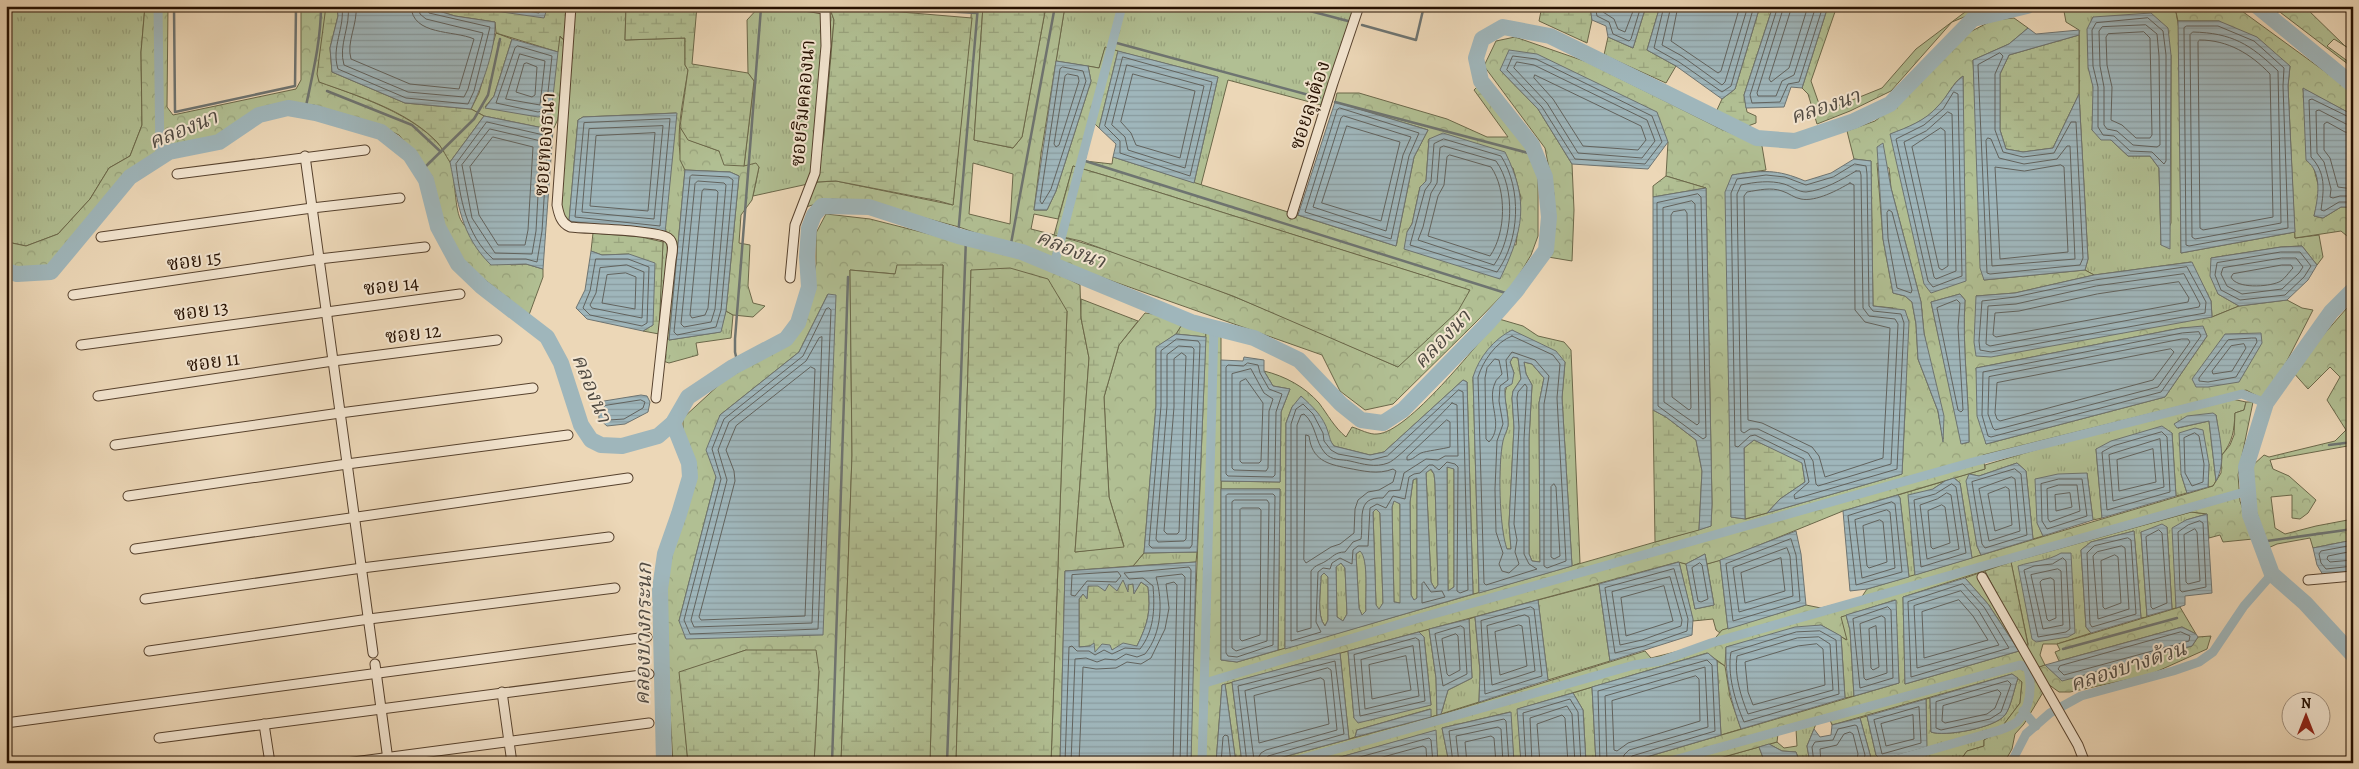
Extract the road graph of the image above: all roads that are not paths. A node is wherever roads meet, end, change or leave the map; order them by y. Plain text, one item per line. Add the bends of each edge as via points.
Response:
1 (571, 6) edge
2 (804, 6) edge
3 (1359, 6) edge
4 (365, 150) dead end
5 (305, 156) junction
6 (178, 174) dead end
7 (400, 198) dead end
8 (312, 208) junction
9 (1292, 214) dead end
10 (101, 237) dead end
11 (425, 247) dead end
12 (319, 259) junction
13 (790, 278) dead end
14 (460, 294) dead end
15 (73, 295) dead end
16 (326, 310) junction
17 (497, 340) dead end
18 (81, 345) dead end
19 (333, 361) junction
20 (533, 388) dead end
21 (98, 396) dead end
22 (656, 398) dead end
23 (340, 413) junction
24 (568, 436) dead end
25 (115, 445) dead end
26 (347, 464) junction
27 (628, 478) dead end
28 (128, 496) dead end
29 (354, 516) junction
30 (610, 537) dead end
31 (135, 548) dead end
32 (362, 568) junction
33 (1982, 576) dead end
34 (2353, 576) edge
35 (2308, 580) dead end
36 (614, 588) dead end
37 (145, 599) dead end
38 (369, 619) junction
39 (647, 637) dead end
40 (149, 651) dead end
41 (373, 653) dead end
42 (374, 664) dead end
43 (377, 674) junction
44 (649, 674) dead end
45 (502, 692) junction
46 (380, 707) junction
47 (649, 723) dead end
48 (6, 724) edge
49 (264, 724) junction
50 (160, 738) dead end
51 (509, 741) junction
52 (388, 760) edge
53 (270, 763) edge
54 (346, 763) edge
55 (512, 763) edge
56 (2085, 763) edge

1 - 22 street, ซอยทองธนา via 557,205 564,224 570,227 650,234 670,241 671,260
2 - 13 street, ซอยริมคลองนา via 825,9 826,46 815,173 795,225
3 - 9 street, ซอยลุงต๋อง
4 - 5 street
5 - 6 street
5 - 8 street
7 - 8 street
8 - 10 street
8 - 12 street
11 - 12 street, ซอย 15
12 - 15 street, ซอย 15
12 - 16 street
14 - 16 street, ซอย 14
16 - 18 street, ซอย 13
16 - 19 street
17 - 19 street, ซอย 12
19 - 21 street, ซอย 11
19 - 23 street
20 - 23 street
23 - 25 street
23 - 26 street
24 - 26 street
26 - 28 street
26 - 29 street
27 - 29 street
29 - 31 street
29 - 32 street
30 - 32 street
32 - 37 street
32 - 38 street
33 - 56 street via 2078,745
34 - 35 street
36 - 38 street
38 - 40 street
38 - 41 street
39 - 43 street
42 - 43 street
43 - 46 street
43 - 48 street
44 - 45 street
45 - 46 street
45 - 51 street
46 - 49 street
46 - 52 street
47 - 51 street
49 - 50 street
49 - 53 street
51 - 52 street
51 - 55 street
52 - 54 street

